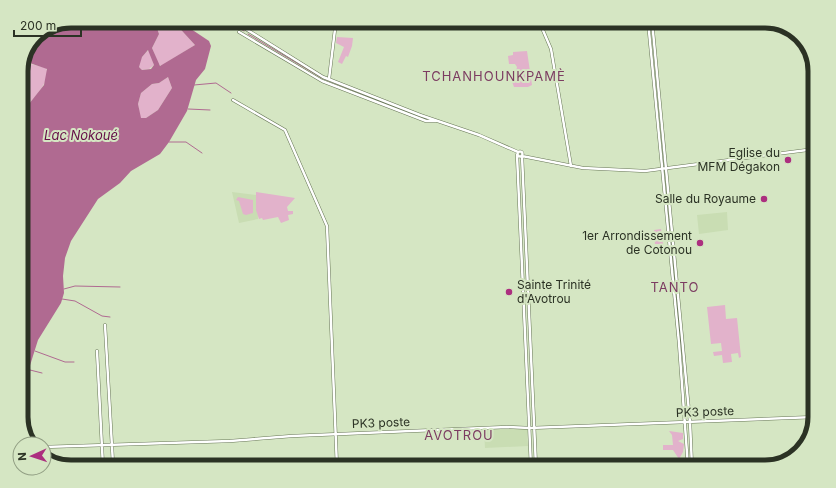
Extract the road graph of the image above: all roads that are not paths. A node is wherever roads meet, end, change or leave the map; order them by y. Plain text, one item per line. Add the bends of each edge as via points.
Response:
1 (244, 28) edge
2 (335, 28) edge
3 (542, 28) edge
4 (649, 28) edge
5 (653, 28) edge
6 (247, 30) junction
7 (239, 32) dead end
8 (244, 35) junction
9 (329, 79) junction
10 (233, 100) dead end
11 (438, 120) junction
12 (808, 150) edge
13 (518, 154) junction
14 (522, 155) junction
15 (571, 166) junction
16 (667, 169) junction
17 (662, 170) junction
18 (105, 325) dead end
19 (97, 351) dead end
20 (808, 417) edge
21 (686, 422) junction
22 (690, 422) junction
23 (530, 428) junction
24 (534, 428) junction
25 (335, 434) junction
26 (102, 446) junction
27 (113, 446) junction
28 (52, 447) edge
29 (103, 460) edge
30 (113, 460) edge
31 (337, 460) edge
32 (531, 460) edge
33 (536, 460) edge
34 (688, 460) edge
35 (692, 460) edge

1 - 6 street
2 - 9 street
3 - 15 street via 551,49
4 - 17 street
5 - 16 street
6 - 8 street
6 - 9 street
7 - 8 street
8 - 11 street via 322,81 426,122
9 - 11 street
10 - 25 street via 285,130 327,226
11 - 13 street
12 - 16 street
13 - 14 street
13 - 23 street
14 - 15 street
14 - 24 street
15 - 17 street via 605,170
16 - 17 street
16 - 22 street
17 - 21 street
18 - 27 street
19 - 26 street
20 - 22 street, PK3 poste
21 - 22 street, PK3 poste
21 - 24 street, PK3 poste
21 - 34 street
22 - 35 street
23 - 24 street, PK3 poste
23 - 25 street, PK3 poste
23 - 32 street
24 - 33 street
25 - 27 street, PK3 poste
25 - 31 street
26 - 27 street, PK3 poste
26 - 28 street, PK3 poste
26 - 29 street
27 - 30 street

